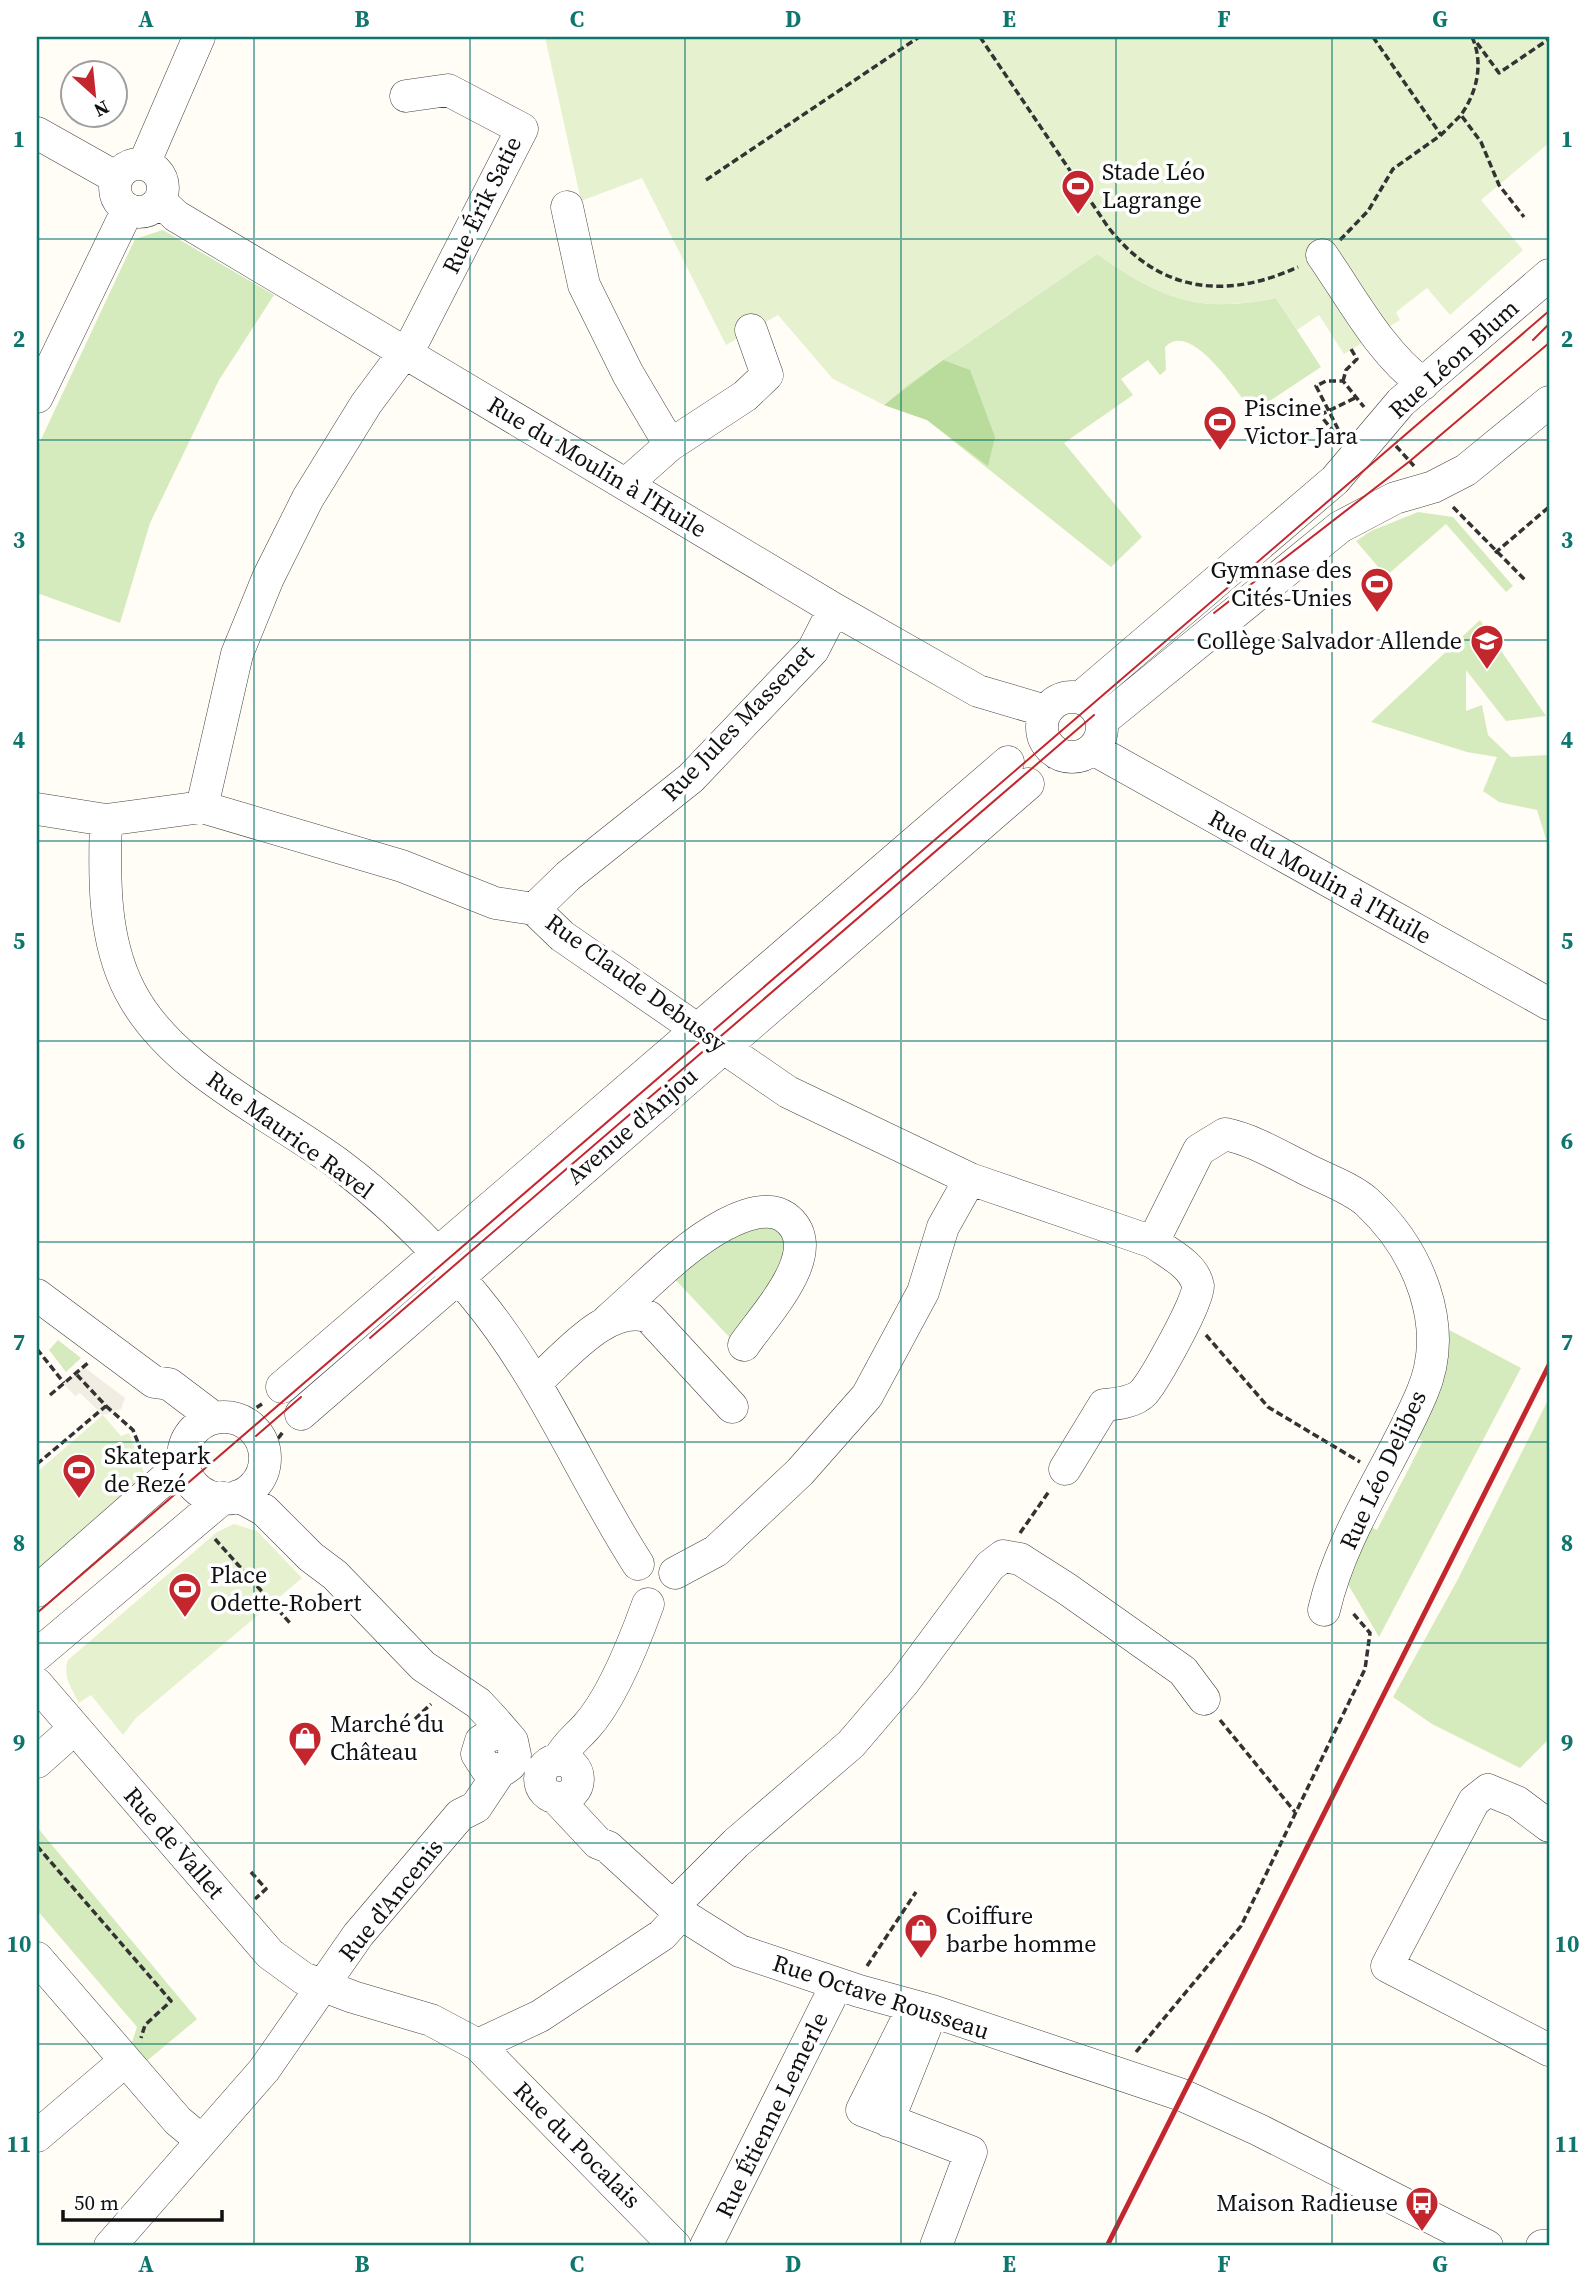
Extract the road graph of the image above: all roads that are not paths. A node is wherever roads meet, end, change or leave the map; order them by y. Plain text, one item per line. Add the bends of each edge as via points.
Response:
1 (199, 37) edge
2 (406, 96) dead end
3 (37, 133) edge
4 (130, 171) junction
5 (160, 201) junction
6 (567, 207) dead end
7 (128, 209) junction
8 (1322, 255) road end
9 (1549, 275) edge
10 (751, 330) dead end
11 (405, 352) junction
12 (1423, 384) junction
13 (37, 397) edge
14 (1549, 402) edge
15 (670, 445) junction
16 (626, 484) junction
17 (834, 609) junction
18 (1046, 711) junction
19 (1092, 722) junction
20 (202, 807) junction
21 (37, 809) edge
22 (106, 820) junction
23 (534, 909) junction
24 (1549, 1004) edge
25 (696, 1029) junction
26 (725, 1045) junction
27 (970, 1179) junction
28 (1153, 1242) junction
29 (447, 1267) junction
30 (37, 1295) edge
31 (608, 1320) junction
32 (744, 1345) dead end
33 (154, 1382) junction
34 (535, 1383) junction
35 (282, 1387) dead end
36 (732, 1407) dead end
37 (302, 1415) dead end
38 (214, 1418) junction
39 (185, 1453) junction
40 (1065, 1469) road end
41 (263, 1471) junction
42 (230, 1497) junction
43 (638, 1564) junction
44 (675, 1573) junction
45 (335, 1575) junction
46 (37, 1591) edge
47 (648, 1604) junction
48 (1324, 1610) dead end
49 (37, 1655) edge
50 (37, 1684) edge
51 (1204, 1699) road end
52 (74, 1729) junction
53 (497, 1755) junction
54 (37, 1762) edge
55 (560, 1777) junction
56 (1549, 1826) edge
57 (677, 1910) junction
58 (37, 1958) edge
59 (323, 1987) junction
60 (848, 1988) junction
61 (923, 2008) junction
62 (478, 2045) junction
63 (1549, 2050) edge
64 (125, 2061) junction
65 (37, 2136) edge
66 (202, 2140) junction
67 (110, 2246) edge
68 (675, 2246) edge
69 (706, 2246) edge
70 (936, 2246) edge
71 (1487, 2246) edge
72 (1542, 2246) edge
73 (1549, 2246) edge

1 - 4 street
2 - 11 street, Rue Érik Satie via 448,90 522,129
3 - 4 street
4 - 5 street via 159,174 163,183
4 - 7 street via 117,196
5 - 7 street via 140,212
5 - 11 street, Rue du Moulin à l'Huile via 176,216
6 - 15 street via 584,285
7 - 13 street
8 - 12 street via 1387,347
9 - 12 street, Rue Léon Blum
10 - 15 street via 767,375 745,396
11 - 16 street, Rue du Moulin à l'Huile
11 - 20 street via 366,404 308,498 268,578 237,654
12 - 19 street, Rue Léon Blum via 1335,480
14 - 19 street via 1466,470 1433,487 1395,498 1340,527
15 - 16 street
16 - 17 street, Rue du Moulin à l'Huile
17 - 18 street, Rue du Moulin à l'Huile via 978,691
17 - 23 street, Rue Jules Massenet via 813,650 691,778 568,876
18 - 19 street via 1063,698
18 - 19 street via 1045,740 1053,750 1075,757
19 - 24 street, Rue du Moulin à l'Huile
20 - 22 street, Rue Claude Debussy
20 - 23 street, Rue Claude Debussy via 402,866 495,903
21 - 22 street, Rue Claude Debussy
22 - 29 street, Rue Maurice Ravel via 112,943 130,991 147,1018 177,1052 368,1188
23 - 25 street, Rue Claude Debussy via 562,936
25 - 26 street, Rue Claude Debussy
25 - 26 street, Avenue d'Anjou via 1018,773
25 - 29 street, Avenue d'Anjou
26 - 27 street, Rue Claude Debussy via 789,1091
26 - 29 street, Avenue d'Anjou
27 - 28 street
27 - 44 street via 943,1227 923,1292 867,1396 800,1472 716,1551
28 - 40 street via 1188,1267 1198,1286 1194,1307 1143,1394 1125,1403 1104,1405
28 - 48 street, Rue Léo Delibes via 1199,1150 1224,1134 1249,1139 1365,1200 1410,1253 1427,1296 1434,1338 1423,1391 1331,1580
29 - 34 street, Rue Maurice Ravel via 476,1297
29 - 35 street, Avenue d'Anjou
29 - 37 street, Avenue d'Anjou
30 - 33 street
31 - 32 street via 702,1238 751,1214 783,1215 796,1227 800,1260
31 - 34 street
31 - 36 street via 638,1313 649,1317
33 - 38 street via 169,1384
33 - 39 street via 180,1426
34 - 43 street, Rue Maurice Ravel
38 - 39 street via 197,1427
38 - 41 street via 239,1419 255,1430 264,1448
39 - 42 street via 187,1475 197,1488
39 - 46 street via 162,1484
41 - 42 street via 253,1486
41 - 45 street via 320,1547
42 - 45 street via 264,1510
42 - 49 street
43 - 44 street via 659,1559
43 - 47 street via 630,1578 631,1587
44 - 47 street via 671,1596 665,1602
45 - 53 street via 423,1666 436,1688
47 - 55 street via 631,1653 587,1727 586,1748
50 - 52 street, Rue de Vallet
51 - 57 street via 1183,1671 1067,1589 1020,1559 1003,1556 990,1566 904,1682 851,1744 736,1843
52 - 54 street
52 - 59 street, Rue de Vallet via 270,1954
53 - 55 street
53 - 59 street, Rue d'Ancenis via 464,1795 460,1815 372,1917
55 - 57 street, Rue Octave Rousseau via 608,1847
56 - 63 street via 1517,1802 1488,1790 1474,1801 1387,1966
57 - 60 street, Rue Octave Rousseau via 740,1951
57 - 62 street via 662,1935 540,2016
58 - 64 street
59 - 62 street, Rue de Vallet via 431,2020
59 - 66 street, Rue d'Ancenis via 264,2070
60 - 61 street, Rue Octave Rousseau
60 - 69 street, Rue Étienne Lemerle
61 - 70 street via 888,2121 971,2152
61 - 71 street, Rue Octave Rousseau via 1182,2095
62 - 68 street, Rue du Pocalais
64 - 65 street
64 - 66 street via 178,2121
66 - 67 street, Rue d'Ancenis
72 - 73 street

